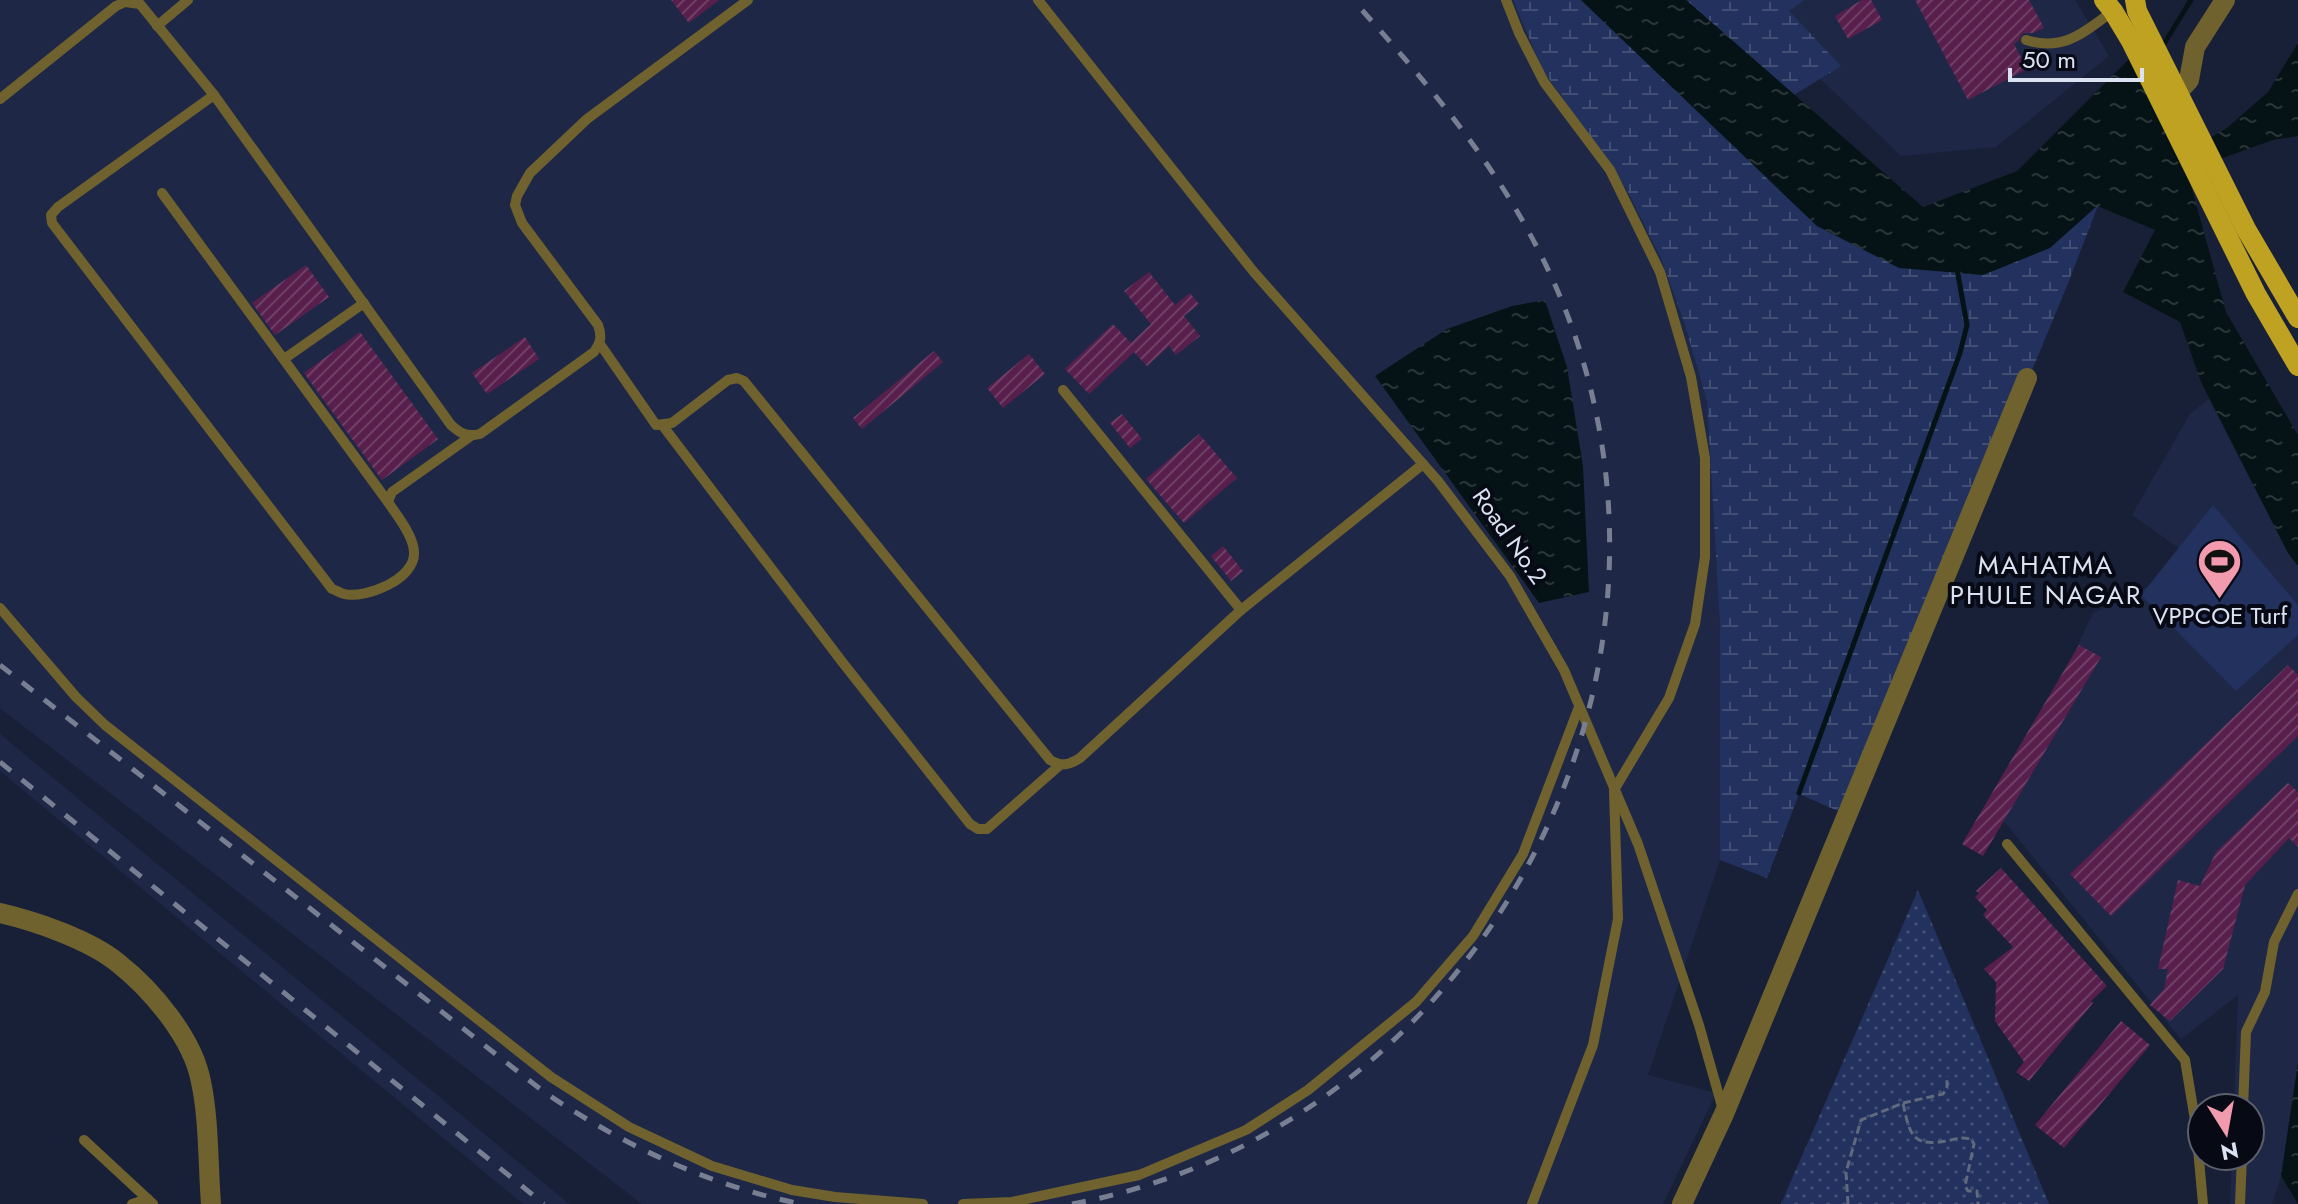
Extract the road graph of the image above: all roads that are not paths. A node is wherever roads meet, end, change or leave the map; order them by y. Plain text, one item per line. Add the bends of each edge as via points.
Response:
1 (188, 0) edge
2 (748, 0) edge
3 (1038, 0) edge
4 (1506, 0) edge
5 (2135, 0) edge
6 (2225, 0) edge
7 (2108, 5) edge
8 (157, 26) junction
9 (2140, 37) junction
10 (2026, 40) dead end
11 (2160, 78) junction
12 (2178, 92) junction
13 (214, 95) junction
14 (0, 99) edge
15 (2189, 136) junction
16 (2208, 175) junction
17 (162, 193) dead end
18 (2265, 263) junction
19 (2247, 275) junction
20 (364, 303) junction
21 (2298, 318) edge
22 (600, 344) junction
23 (284, 359) junction
24 (2298, 366) edge
25 (2027, 378) dead end
26 (1063, 390) dead end
27 (657, 424) junction
28 (471, 436) junction
29 (1423, 464) junction
30 (388, 502) junction
31 (0, 608) edge
32 (1241, 610) junction
33 (1579, 707) junction
34 (1060, 765) junction
35 (1614, 790) junction
36 (2007, 844) dead end
37 (2298, 894) edge
38 (0, 913) edge
39 (2244, 1092) edge
40 (1724, 1114) junction
41 (84, 1140) dead end
42 (2241, 1172) edge
43 (151, 1201) edge
44 (132, 1204) edge
45 (211, 1204) edge
46 (923, 1204) edge
47 (963, 1204) edge
48 (1532, 1204) edge
49 (1682, 1204) edge
50 (2203, 1204) edge
51 (2240, 1204) edge

1 - 8 lane
2 - 22 lane via 587,119 530,173 517,196 522,223 598,325
3 - 29 lane, Road No.2 via 1253,271
4 - 35 lane via 1544,82 1610,170 1660,272 1691,377 1705,458 1705,557 1695,624 1669,698
5 - 9 main road
6 - 12 street via 2195,47 2189,80
7 - 9 main road
7 - 10 lane via 2079,35 2044,45
8 - 13 lane
8 - 14 lane via 140,4 116,6
9 - 11 main road
11 - 12 main road
11 - 15 main road
12 - 15 main road
13 - 20 lane
13 - 30 lane via 58,207 52,223 332,589 344,594 375,592 409,570 415,556 412,544
15 - 16 main road
16 - 18 main road
16 - 19 main road
17 - 23 lane
18 - 19 main road
18 - 21 main road
19 - 24 main road
20 - 23 lane
20 - 28 lane via 451,425
22 - 27 lane
22 - 28 lane
23 - 30 lane
25 - 40 street
26 - 32 lane
27 - 34 lane via 672,423 728,380 744,381 1050,760
27 - 34 lane via 970,824 987,829
28 - 30 lane via 392,492
29 - 32 lane
29 - 33 lane, Road No.2 via 1510,576
31 - 46 lane via 105,725 551,1077 616,1119 712,1166 792,1190
32 - 34 lane via 1080,758
33 - 35 lane, Road No.2
33 - 47 lane via 1523,854 1473,936 1416,1002 1308,1090 1246,1130 1139,1175 1012,1202
35 - 40 lane, Road No.2 via 1638,844
35 - 48 lane via 1618,919 1593,1045
36 - 50 lane via 2185,1060
37 - 39 lane via 2274,942 2265,992 2246,1032
38 - 45 street via 81,942 117,962 163,1008 193,1054 202,1082
40 - 49 street
41 - 43 lane
42 - 51 lane
43 - 44 lane

